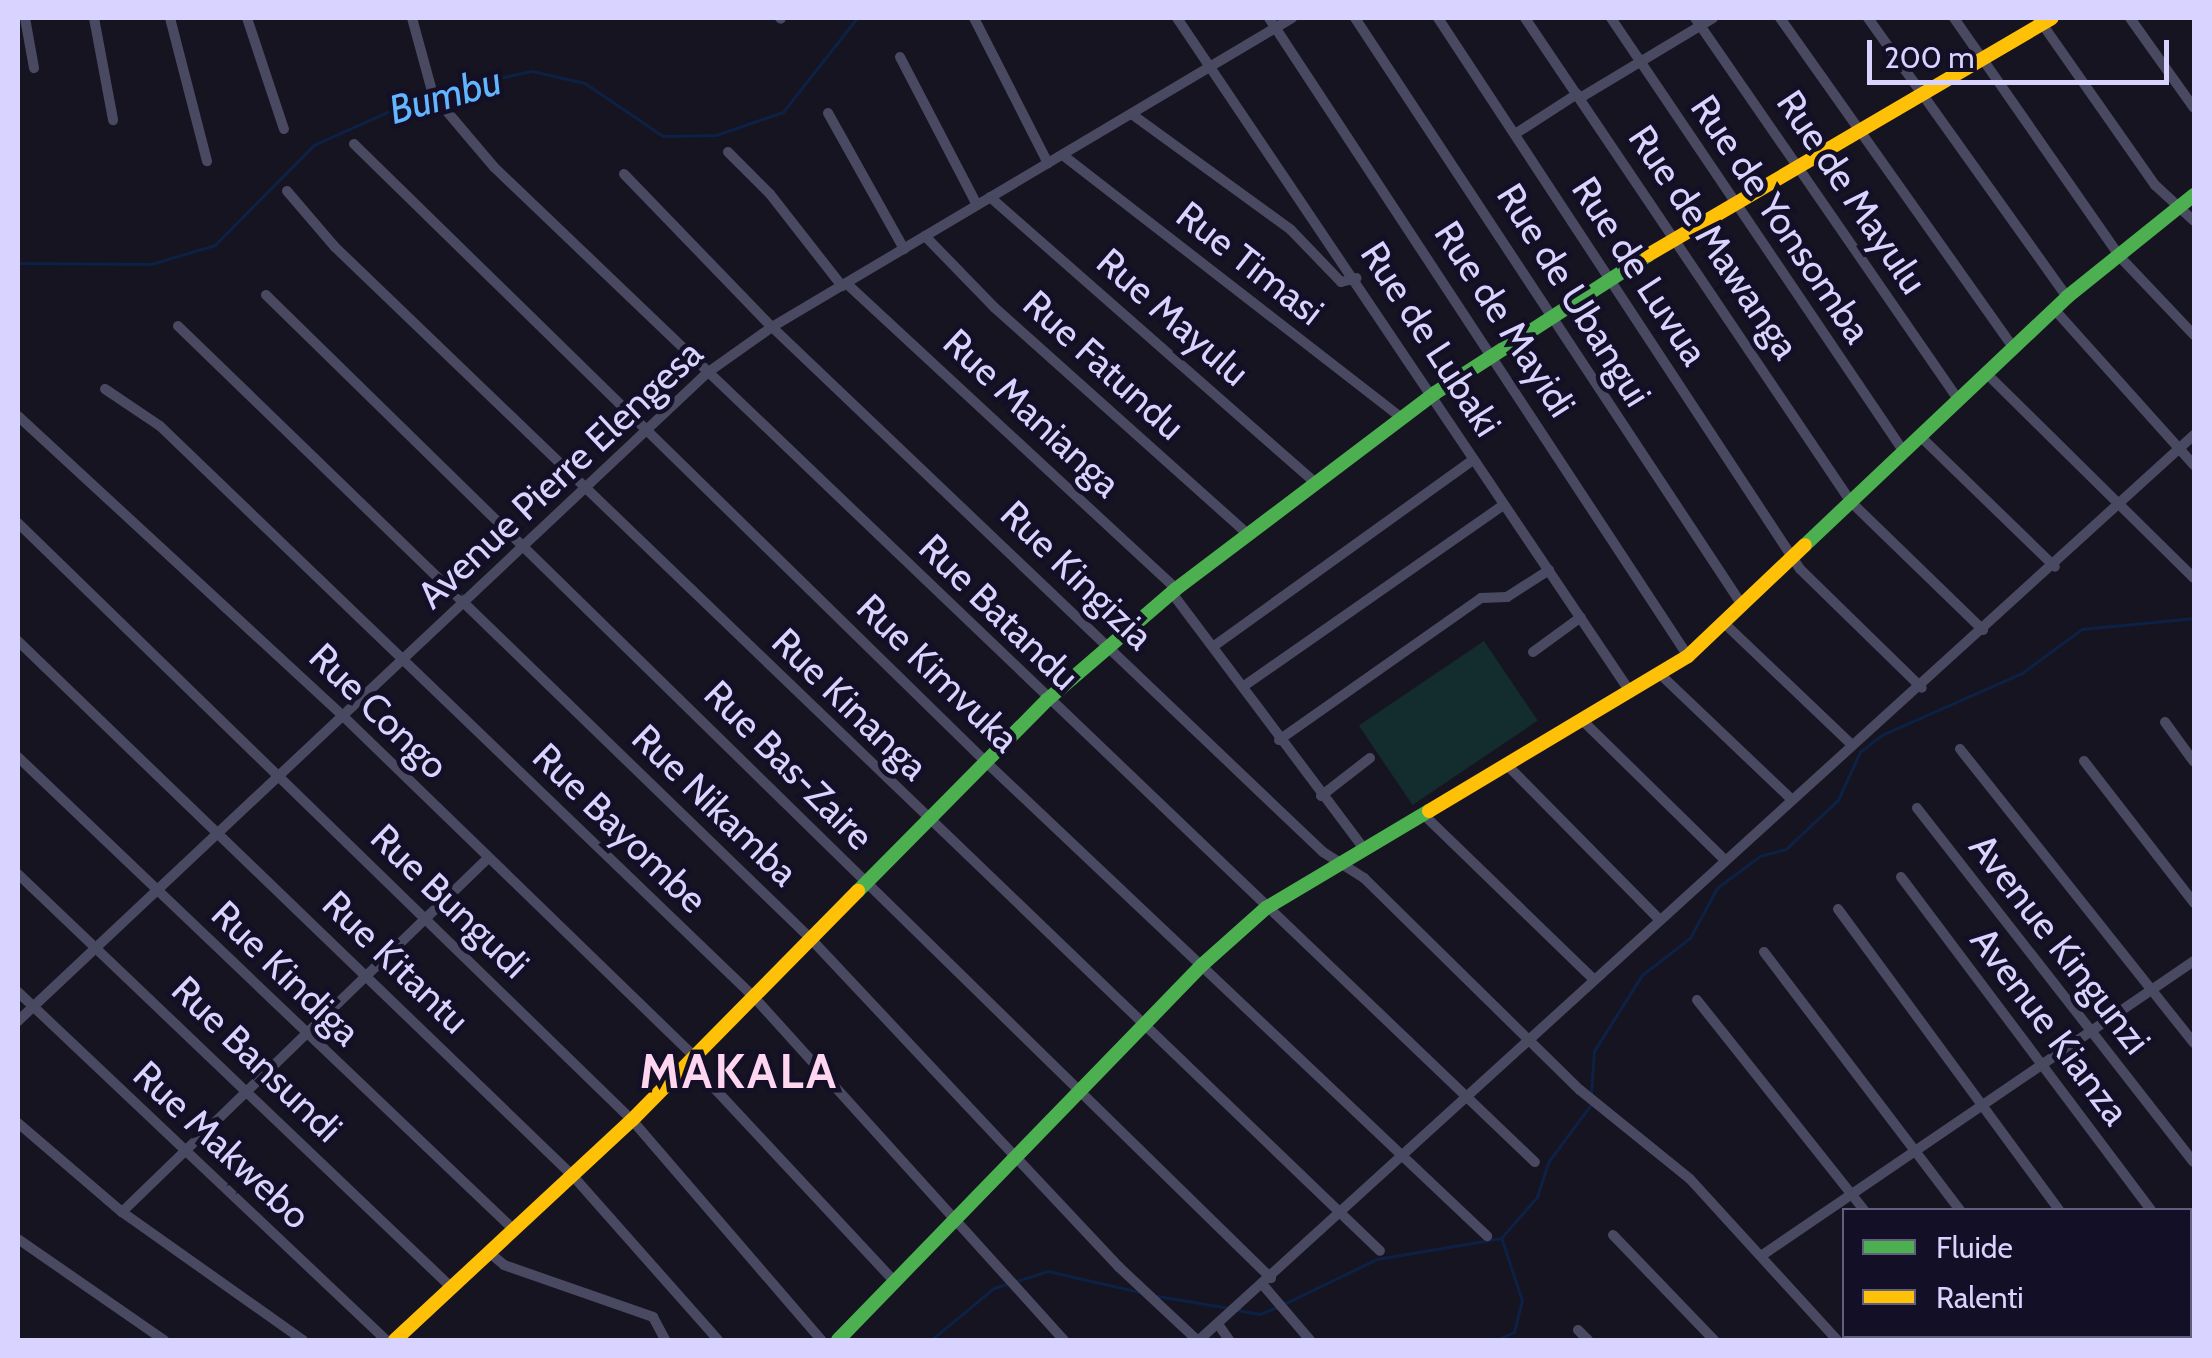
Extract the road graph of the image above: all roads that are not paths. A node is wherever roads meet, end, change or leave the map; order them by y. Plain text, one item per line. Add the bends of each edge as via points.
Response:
1 (25, 18) edge
2 (94, 18) edge
3 (170, 18) edge
4 (247, 18) edge
5 (412, 18) edge
6 (974, 18) edge
7 (1178, 18) edge
8 (1292, 18) edge
9 (1355, 18) edge
10 (1438, 18) edge
11 (1525, 18) edge
12 (1610, 18) edge
13 (1713, 18) edge
14 (1780, 18) edge
15 (1868, 18) edge
16 (1954, 18) edge
17 (2130, 18) edge
18 (2044, 20) edge
19 (1698, 21) edge
20 (1272, 23) edge
21 (900, 57) dead end
22 (1983, 59) junction
23 (1640, 62) junction
24 (1215, 67) junction
25 (34, 68) dead end
26 (1579, 96) junction
27 (1924, 96) junction
28 (2194, 108) edge
29 (828, 114) dead end
30 (1133, 115) junction
31 (113, 120) dead end
32 (284, 129) dead end
33 (1515, 134) junction
34 (1859, 134) junction
35 (354, 144) dead end
36 (728, 152) dead end
37 (1064, 156) junction
38 (207, 161) dead end
39 (1048, 163) junction
40 (1800, 170) junction
41 (624, 174) dead end
42 (287, 191) dead end
43 (2194, 195) edge
44 (990, 197) junction
45 (977, 205) junction
46 (1734, 207) junction
47 (2180, 207) junction
48 (2194, 222) edge
49 (925, 236) junction
50 (1676, 237) junction
51 (904, 248) junction
52 (2120, 257) junction
53 (1357, 278) junction
54 (844, 284) junction
55 (1612, 284) junction
56 (266, 295) dead end
57 (2067, 297) junction
58 (2054, 310) junction
59 (1552, 323) junction
60 (178, 326) dead end
61 (772, 327) junction
62 (2194, 335) edge
63 (2014, 348) junction
64 (1493, 356) junction
65 (707, 373) junction
66 (1988, 375) junction
67 (104, 389) dead end
68 (1435, 393) junction
69 (1958, 401) junction
70 (18, 416) edge
71 (1401, 417) junction
72 (647, 430) junction
73 (2194, 435) edge
74 (1922, 438) junction
75 (2180, 450) junction
76 (1904, 452) junction
77 (1473, 460) junction
78 (2194, 465) edge
79 (1316, 484) junction
80 (585, 489) junction
81 (1851, 502) junction
82 (1503, 504) junction
83 (2115, 504) junction
84 (18, 523) edge
85 (1248, 534) junction
86 (526, 546) junction
87 (1793, 557) junction
88 (2055, 568) junction
89 (1548, 570) junction
90 (2194, 578) edge
91 (1174, 590) junction
92 (466, 604) junction
93 (1742, 605) junction
94 (1580, 617) junction
95 (1724, 622) junction
96 (1983, 630) junction
97 (18, 641) edge
98 (1214, 646) junction
99 (1108, 647) junction
100 (1534, 652) dead end
101 (1688, 656) junction
102 (403, 662) junction
103 (1662, 676) junction
104 (1244, 686) junction
105 (1922, 688) junction
106 (1632, 694) junction
107 (1047, 700) junction
108 (342, 715) junction
109 (1584, 722) junction
110 (2164, 722) dead end
111 (1278, 740) junction
112 (1852, 745) junction
113 (1960, 748) dead end
114 (18, 757) edge
115 (1370, 758) dead end
116 (2084, 761) dead end
117 (986, 762) junction
118 (2194, 762) edge
119 (1509, 767) junction
120 (278, 776) junction
121 (1320, 796) junction
122 (1792, 800) junction
123 (1917, 808) dead end
124 (1423, 814) junction
125 (928, 821) junction
126 (218, 832) junction
127 (1364, 849) junction
128 (486, 859) junction
129 (1725, 860) junction
130 (1342, 864) junction
131 (18, 874) edge
132 (1902, 877) dead end
133 (867, 884) junction
134 (154, 890) junction
135 (2194, 902) edge
136 (1266, 908) junction
137 (1838, 909) dead end
138 (1659, 919) junction
139 (426, 920) junction
140 (810, 938) junction
141 (97, 945) junction
142 (1764, 952) dead end
143 (2194, 961) edge
144 (1202, 965) junction
145 (366, 975) junction
146 (1593, 979) junction
147 (2151, 990) junction
148 (18, 992) edge
149 (753, 996) junction
150 (1697, 1000) dead end
151 (33, 1006) junction
152 (18, 1020) edge
153 (1146, 1027) junction
154 (305, 1032) junction
155 (2089, 1034) junction
156 (1532, 1042) junction
157 (2194, 1043) edge
158 (691, 1058) junction
159 (2043, 1065) junction
160 (248, 1092) junction
161 (1080, 1096) junction
162 (1467, 1098) junction
163 (1984, 1103) junction
164 (632, 1120) junction
165 (18, 1123) edge
166 (1915, 1149) junction
167 (185, 1152) junction
168 (1406, 1154) junction
169 (1016, 1158) junction
170 (1535, 1162) dead end
171 (2194, 1162) edge
172 (573, 1176) junction
173 (1849, 1190) junction
174 (1862, 1208) edge
175 (1959, 1208) edge
176 (2058, 1208) edge
177 (2150, 1208) edge
178 (122, 1212) junction
179 (1341, 1212) junction
180 (954, 1220) junction
181 (514, 1230) junction
182 (1614, 1235) dead end
183 (1487, 1236) dead end
184 (18, 1239) edge
185 (1380, 1251) dead end
186 (490, 1254) junction
187 (1760, 1256) junction
188 (1267, 1281) junction
189 (896, 1282) junction
190 (454, 1289) junction
191 (416, 1324) junction
192 (1218, 1324) junction
193 (1578, 1330) dead end
194 (164, 1340) edge
195 (303, 1340) edge
196 (386, 1340) edge
197 (395, 1340) edge
198 (408, 1340) edge
199 (664, 1340) edge
200 (718, 1340) edge
201 (821, 1340) edge
202 (838, 1340) edge
203 (1064, 1340) edge
204 (1198, 1340) edge
205 (1228, 1340) edge
206 (1310, 1340) edge
207 (1588, 1340) edge
208 (1714, 1340) edge
209 (1837, 1340) edge

1 - 25 street
2 - 31 street
3 - 38 street
4 - 32 street
5 - 65 street, Rue Batandu via 431,91 494,167
6 - 39 street
7 - 24 street, Rue de Lubaki
8 - 20 street, Avenue Pierre Elengesa
9 - 59 street, Rue de Ubangui via 1462,174
10 - 33 street, Rue de Luvua
11 - 26 street, Rue de Mawanga
12 - 23 street, Rue de Yonsomba
13 - 19 street
14 - 34 street
15 - 27 street
16 - 22 street
17 - 28 street
18 - 22 street
18 - 47 street via 2155,185
19 - 23 street
19 - 40 street, Rue de Mayulu
20 - 24 street, Avenue Pierre Elengesa
20 - 64 street, Rue de Mayidi
21 - 45 street
22 - 27 street
22 - 52 street
23 - 26 street
23 - 46 street, Rue de Yonsomba
24 - 30 street, Avenue Pierre Elengesa
24 - 53 street, Rue de Lubaki
26 - 33 street
26 - 50 street, Rue de Mawanga
27 - 34 street
27 - 57 street
29 - 51 street
30 - 37 street, Avenue Pierre Elengesa
30 - 53 street via 1290,230 1341,282
33 - 55 street, Rue de Luvua
34 - 40 street
34 - 63 street
35 - 72 street, Rue Kimvuka
36 - 54 street, Rue Manianga
37 - 39 street, Avenue Pierre Elengesa
37 - 71 street, Rue Timasi
39 - 44 street, Avenue Pierre Elengesa
40 - 46 street
40 - 69 street, Rue de Mayulu
41 - 61 street, Rue Kingizia
42 - 80 street, Rue Kinanga
43 - 47 street
44 - 45 street, Avenue Pierre Elengesa
44 - 79 street, Rue Mayulu
45 - 49 street, Avenue Pierre Elengesa
46 - 50 street
46 - 76 street, Rue de Yonsomba
47 - 48 street
47 - 52 street
49 - 51 street, Avenue Pierre Elengesa
49 - 85 street, Rue Fatundu via 995,308
50 - 55 street
50 - 81 street, Rue de Mawanga
51 - 54 street, Avenue Pierre Elengesa
52 - 57 street
52 - 62 street
53 - 68 street, Rue de Lubaki
54 - 61 street, Avenue Pierre Elengesa
54 - 91 street, Rue Manianga
55 - 59 street
55 - 87 street, Rue de Luvua
56 - 86 street, Rue Bas-Zaire
57 - 58 street
58 - 63 street
58 - 75 street
59 - 64 street
59 - 93 street, Rue de Ubangui
60 - 92 street, Rue Nikamba
61 - 65 street, Avenue Pierre Elengesa
61 - 99 street, Rue Kingizia
63 - 66 street
64 - 68 street
64 - 101 street, Rue de Mayidi
65 - 72 street, Avenue Pierre Elengesa
65 - 107 street, Rue Batandu
66 - 69 street
66 - 83 street
67 - 102 street, Rue Bayombe via 160,426
68 - 71 street
68 - 77 street, Rue de Lubaki
69 - 74 street
70 - 108 street, Rue Congo
71 - 79 street
72 - 80 street, Avenue Pierre Elengesa
72 - 117 street, Rue Kimvuka
73 - 75 street
74 - 76 street
74 - 88 street
75 - 78 street
75 - 83 street
76 - 81 street
77 - 82 street, Rue de Lubaki
77 - 98 street
79 - 85 street
80 - 86 street, Avenue Pierre Elengesa
80 - 125 street, Rue Kinanga
81 - 87 street
81 - 96 street, Rue de Mawanga
82 - 89 street, Rue de Lubaki
82 - 104 street
83 - 88 street
83 - 90 street
84 - 120 street, Rue Bungudi
85 - 91 street
86 - 92 street, Avenue Pierre Elengesa
86 - 133 street, Rue Bas-Zaire
87 - 93 street
87 - 105 street, Rue de Luvua
88 - 96 street
89 - 94 street, Rue de Lubaki
89 - 111 street via 1507,597 1482,598
91 - 98 street, Rue Manianga
91 - 99 street
92 - 102 street, Avenue Pierre Elengesa
92 - 140 street, Rue Nikamba
93 - 95 street
94 - 100 street
94 - 106 street, Rue de Lubaki
95 - 101 street
95 - 112 street
96 - 105 street
97 - 126 street, Rue Kitantu
98 - 104 street, Rue Manianga
99 - 107 street
99 - 130 street, Rue Kingizia
101 - 103 street
102 - 108 street, Avenue Pierre Elengesa
102 - 149 street, Rue Bayombe
103 - 106 street
103 - 122 street
104 - 111 street, Rue Manianga
105 - 112 street
106 - 109 street
107 - 117 street
107 - 136 street, Rue Batandu
108 - 120 street, Avenue Pierre Elengesa
108 - 128 street, Rue Congo
109 - 119 street
109 - 129 street
110 - 118 street
111 - 121 street, Rue Manianga
112 - 122 street
113 - 147 street
114 - 134 street, Rue Kindiga
115 - 121 street
116 - 135 street
117 - 125 street
117 - 144 street, Rue Kimvuka
119 - 124 street
119 - 138 street
120 - 126 street, Avenue Pierre Elengesa
120 - 139 street, Rue Bungudi
121 - 127 street, Rue Manianga
122 - 129 street
123 - 155 street, Avenue Kingunzi
124 - 127 street
124 - 146 street
125 - 133 street
125 - 153 street, Rue Kinanga
126 - 134 street, Avenue Pierre Elengesa
126 - 145 street, Rue Kitantu
127 - 130 street
128 - 139 street
128 - 158 street, Rue Congo
129 - 138 street
130 - 136 street
130 - 156 street, Rue Kingizia
131 - 141 street, Rue Bansundi
132 - 159 street, Avenue Kianza
133 - 140 street
133 - 161 street, Rue Bas-Zaire
134 - 141 street, Avenue Pierre Elengesa
134 - 154 street, Rue Kindiga
136 - 144 street
136 - 162 street, Rue Batandu
137 - 163 street
138 - 146 street
139 - 145 street
139 - 164 street, Rue Bungudi
140 - 149 street
140 - 169 street, Rue Nikamba
141 - 151 street, Avenue Pierre Elengesa
141 - 160 street, Rue Bansundi
142 - 166 street
143 - 147 street
144 - 153 street
144 - 168 street, Rue Kimvuka
145 - 154 street
145 - 172 street, Rue Kitantu
146 - 156 street
147 - 155 street
147 - 157 street
148 - 151 street, Rue Makwebo
149 - 158 street
149 - 180 street, Rue Bayombe
150 - 173 street
151 - 152 street, Avenue Pierre Elengesa
151 - 167 street, Rue Makwebo
153 - 161 street
153 - 179 street, Rue Kinanga
154 - 160 street
154 - 181 street, Rue Kindiga
155 - 159 street
155 - 171 street, Avenue Kingunzi
156 - 162 street
156 - 187 street, Rue Kingizia via 1690,1180
158 - 164 street
158 - 189 street, Rue Congo
159 - 163 street
159 - 177 street, Avenue Kianza
160 - 167 street
160 - 190 street, Rue Bansundi
161 - 169 street
161 - 188 street, Rue Bas-Zaire
162 - 168 street
162 - 170 street, Rue Batandu
163 - 166 street
163 - 176 street
164 - 172 street
164 - 201 street, Rue Bungudi
165 - 178 street
166 - 173 street
166 - 175 street
167 - 178 street
167 - 196 street, Rue Makwebo
168 - 179 street
168 - 183 street, Rue Kimvuka
169 - 180 street
169 - 204 street, Rue Nikamba
172 - 181 street
172 - 200 street, Rue Kitantu
173 - 174 street
173 - 187 street
178 - 195 street
179 - 185 street, Rue Kinanga
179 - 188 street
180 - 189 street
180 - 203 street, Rue Bayombe
181 - 186 street
182 - 208 street
184 - 194 street
186 - 190 street
186 - 199 street via 504,1265 653,1317
187 - 209 street, Rue Kingizia
188 - 192 street
188 - 206 street, Rue Bas-Zaire
189 - 202 street
190 - 191 street
191 - 197 street
191 - 198 street
192 - 204 street
192 - 205 street
193 - 207 street

